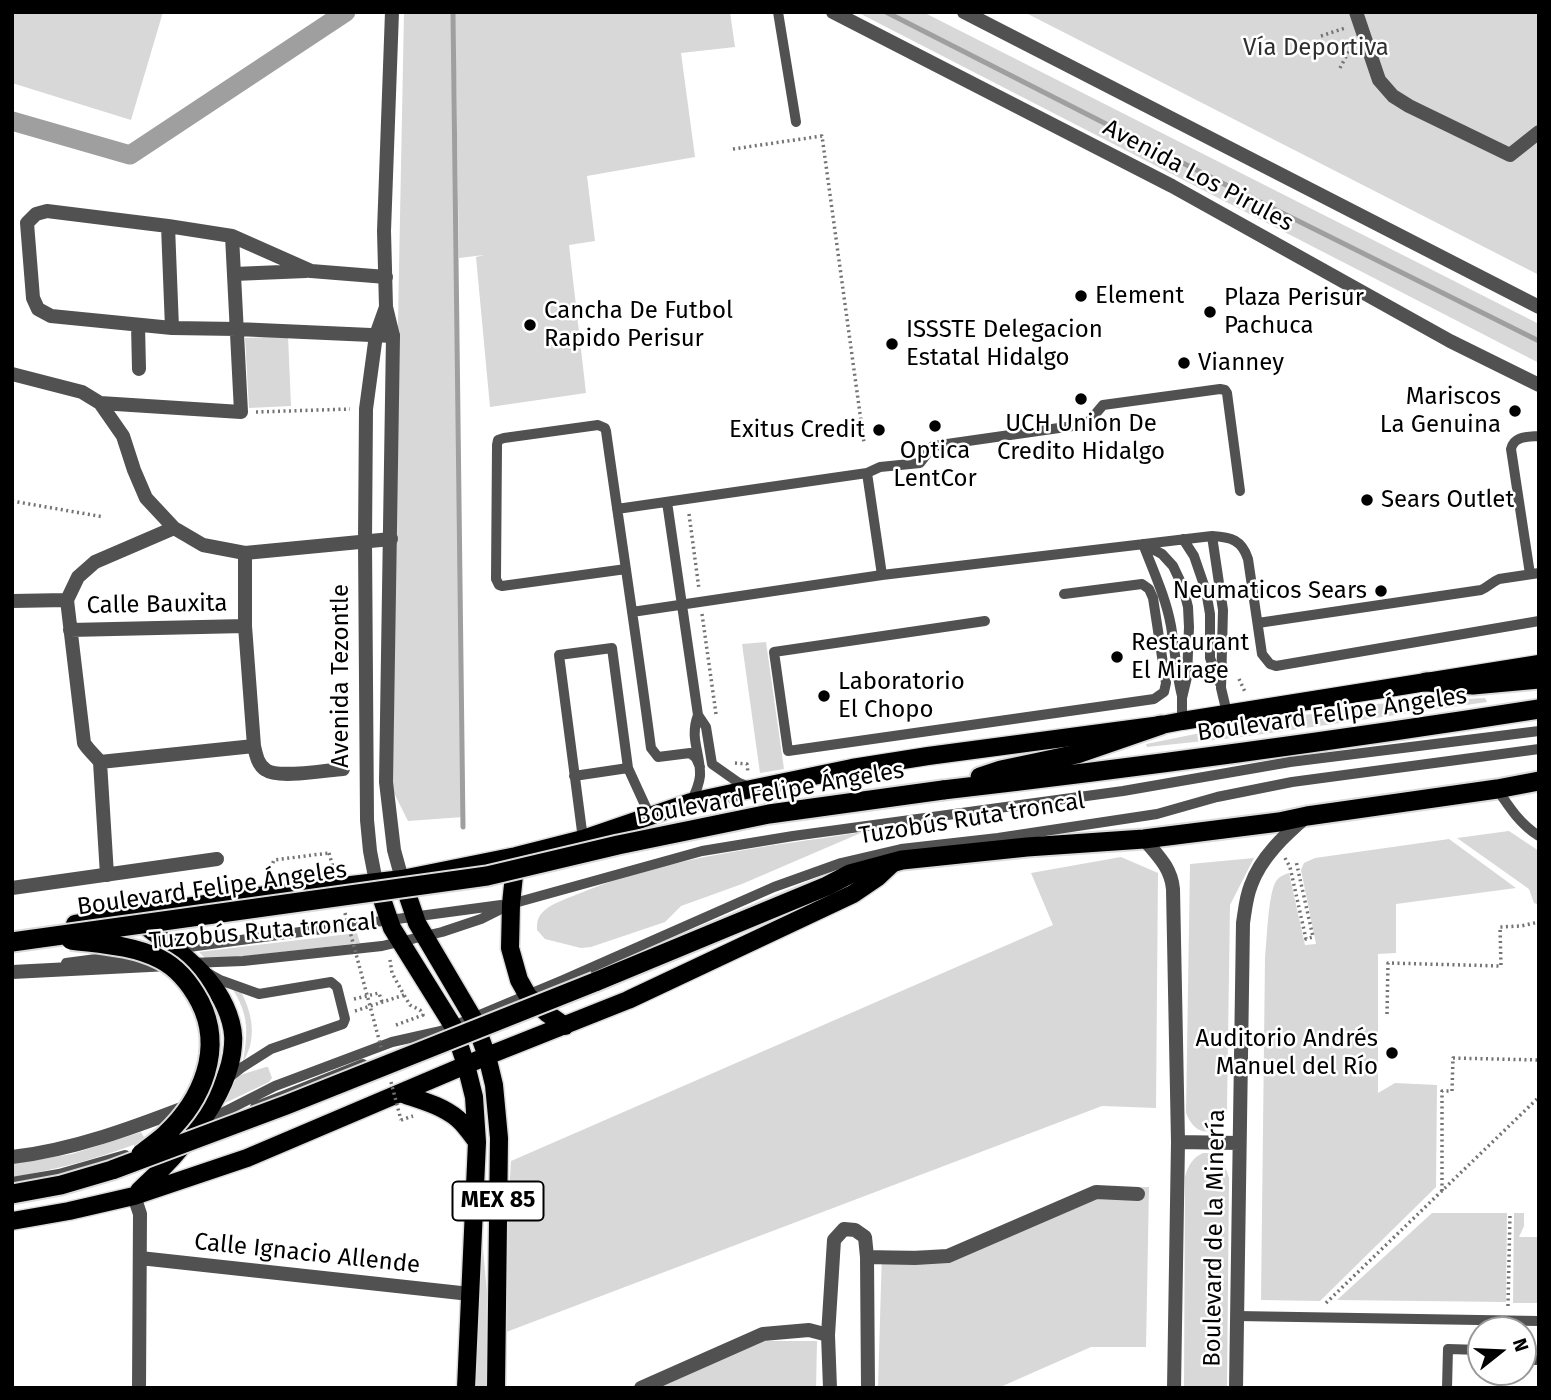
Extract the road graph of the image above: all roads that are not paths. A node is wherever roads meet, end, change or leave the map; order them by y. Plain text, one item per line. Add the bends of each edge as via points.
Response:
1 (392, 12) edge
2 (778, 12) edge
3 (833, 12) edge
4 (964, 12) edge
5 (1358, 18) edge
6 (796, 122) dead end
7 (1539, 132) edge
8 (168, 226) junction
9 (232, 236) junction
10 (311, 271) junction
11 (234, 274) junction
12 (386, 277) junction
13 (386, 307) junction
14 (1539, 307) edge
15 (138, 325) junction
16 (172, 328) junction
17 (237, 329) junction
18 (376, 335) junction
19 (393, 336) junction
20 (138, 369) dead end
21 (12, 374) edge
22 (1539, 385) edge
23 (100, 403) junction
24 (1539, 436) edge
25 (867, 473) junction
26 (1240, 491) dead end
27 (667, 502) junction
28 (617, 509) junction
29 (174, 528) junction
30 (1212, 536) junction
31 (391, 539) junction
32 (1183, 539) junction
33 (365, 541) junction
34 (1143, 544) junction
35 (245, 552) junction
36 (626, 569) junction
37 (1534, 573) edge
38 (882, 575) junction
39 (1064, 594) dead end
40 (67, 600) junction
41 (12, 601) edge
42 (682, 605) junction
43 (632, 612) junction
44 (985, 621) dead end
45 (1539, 621) edge
46 (1258, 623) junction
47 (245, 626) junction
48 (70, 630) junction
49 (1539, 664) edge
50 (1539, 679) edge
51 (1426, 682) junction
52 (1221, 688) junction
53 (1182, 698) junction
54 (1539, 709) edge
55 (1227, 713) junction
56 (698, 715) junction
57 (1182, 721) junction
58 (1161, 725) junction
59 (1539, 731) edge
60 (254, 746) junction
61 (1539, 748) edge
62 (100, 762) junction
63 (700, 767) junction
64 (628, 768) junction
65 (343, 769) dead end
66 (574, 776) junction
67 (1539, 781) edge
68 (751, 789) junction
69 (1497, 789) junction
70 (943, 790) junction
71 (691, 803) junction
72 (650, 816) junction
73 (1307, 816) junction
74 (1539, 836) edge
75 (583, 839) junction
76 (1144, 839) junction
77 (516, 856) junction
78 (217, 859) dead end
79 (894, 862) junction
80 (107, 875) junction
81 (402, 879) junction
82 (376, 882) junction
83 (12, 888) edge
84 (511, 904) junction
85 (132, 915) junction
86 (415, 917) junction
87 (389, 920) junction
88 (12, 933) edge
89 (425, 936) junction
90 (43, 937) junction
91 (12, 942) edge
92 (395, 948) junction
93 (174, 949) junction
94 (194, 966) junction
95 (12, 971) edge
96 (528, 996) junction
97 (473, 1018) junction
98 (565, 1026) junction
99 (447, 1029) junction
100 (487, 1056) junction
101 (466, 1065) junction
102 (220, 1089) junction
103 (400, 1093) junction
104 (196, 1128) junction
105 (477, 1142) junction
106 (1178, 1142) junction
107 (1239, 1143) junction
108 (12, 1157) edge
109 (126, 1165) junction
110 (12, 1182) edge
111 (12, 1194) edge
112 (1138, 1194) dead end
113 (134, 1196) junction
114 (12, 1221) edge
115 (867, 1257) junction
116 (140, 1258) junction
117 (470, 1294) junction
118 (1237, 1316) junction
119 (1539, 1321) edge
120 (828, 1335) junction
121 (1467, 1350) edge
122 (139, 1388) edge
123 (466, 1388) edge
124 (496, 1388) edge
125 (641, 1388) edge
126 (830, 1388) edge
127 (868, 1388) edge
128 (1174, 1388) edge
129 (1236, 1388) edge
130 (1447, 1388) edge

1 - 12 street, Avenida Tezontle
2 - 6 lane
3 - 22 street, Avenida Los Pirules via 1172,186 1450,341
4 - 14 street, Avenida Los Pirules
5 - 7 street via 1379,80 1393,96 1510,155
8 - 9 street
8 - 15 street via 47,211 27,223 33,298 38,309 51,316
8 - 16 street
9 - 10 street
9 - 11 street
10 - 11 street
10 - 12 street
11 - 17 street
12 - 13 street, Avenida Tezontle
13 - 18 street, Avenida Tezontle
13 - 19 street, Avenida Tezontle
15 - 16 street
15 - 20 street
16 - 17 street
17 - 18 street
17 - 23 street via 241,412
18 - 19 street
18 - 33 street, Avenida Tezontle via 366,409
19 - 31 street, Avenida Tezontle
21 - 23 street via 82,392
23 - 29 street via 123,436 146,498
24 - 37 lane via 1518,439 1511,449
25 - 26 lane via 920,463 933,446 1087,424 1103,405 1220,389 1227,393
25 - 27 lane
25 - 38 lane
27 - 28 lane
27 - 42 lane
28 - 36 lane
28 - 36 lane via 602,426 498,440 495,579 499,585
29 - 35 street via 203,545
29 - 40 street via 95,562 78,577
30 - 32 lane
30 - 46 lane via 1229,537 1245,550
30 - 52 lane via 1223,610
31 - 33 street
31 - 81 street, Avenida Tezontle via 387,782
32 - 34 lane
32 - 52 lane via 1206,591 1210,658
33 - 35 street
33 - 82 street, Avenida Tezontle via 367,820
34 - 38 lane
34 - 53 lane via 1171,625
34 - 53 lane via 1162,554 1183,587 1189,627
35 - 47 street
36 - 43 lane
37 - 46 lane via 1499,579 1481,590
38 - 42 lane
39 - 44 lane via 1142,584 1149,589 1164,692 1154,699 788,751 774,652
40 - 41 street, Calle Bauxita
40 - 48 street
42 - 43 lane
42 - 56 lane
43 - 63 lane via 651,748 657,757 690,753
45 - 46 lane via 1276,666 1262,654
47 - 48 street, Calle Bauxita
47 - 60 street
48 - 62 street via 84,743
49 - 51 main road, Boulevard Felipe Ángeles
50 - 51 highway via 1474,685
51 - 55 main road, Boulevard Felipe Ángeles
52 - 55 lane
53 - 57 lane
54 - 70 highway, Boulevard Felipe Ángeles via 1279,748
55 - 57 main road, Boulevard Felipe Ángeles
56 - 63 lane via 693,728
56 - 68 lane via 706,727 712,764
57 - 58 main road, Boulevard Felipe Ángeles
58 - 68 main road, Boulevard Felipe Ángeles via 928,756
58 - 70 highway via 1077,754 1001,770
59 - 84 lane, Tuzobús Ruta troncal via 1290,762 1122,791 715,849
60 - 62 street
60 - 65 street via 257,760 267,771 284,775
61 - 96 lane, Tuzobús Ruta troncal via 1292,782 1157,814 867,856 775,887
62 - 80 street
63 - 71 lane
64 - 66 lane
64 - 66 lane via 612,648 559,655
64 - 72 lane
66 - 75 lane
67 - 69 highway
68 - 71 main road, Boulevard Felipe Ángeles
69 - 73 highway
69 - 74 lane via 1525,826
70 - 90 highway, Boulevard Felipe Ángeles, bridge via 769,814 487,876
71 - 72 main road, Boulevard Felipe Ángeles
72 - 75 main road, Boulevard Felipe Ángeles
73 - 76 highway
73 - 107 street, Boulevard de la Minería via 1269,853 1247,899
75 - 77 main road, Boulevard Felipe Ángeles
76 - 79 highway
76 - 106 street, Boulevard de la Minería via 1172,878
77 - 81 main road, Boulevard Felipe Ángeles
77 - 84 main road
78 - 80 street
79 - 98 main road via 853,894
79 - 109 highway, bridge via 850,874 582,987
80 - 83 street
81 - 82 main road, Boulevard Felipe Ángeles
81 - 86 main road, Avenida Tezontle / MEX 85
82 - 85 main road, Boulevard Felipe Ángeles
82 - 87 main road, Avenida Tezontle / MEX 85
84 - 86 lane, Tuzobús Ruta troncal
84 - 89 lane, Tuzobús Ruta troncal via 481,919
84 - 96 main road via 510,948
85 - 88 main road, Boulevard Felipe Ángeles
85 - 93 main road
86 - 87 lane, Tuzobús Ruta troncal
86 - 89 main road, Avenida Tezontle / MEX 85
87 - 92 main road, Avenida Tezontle / MEX 85
87 - 93 lane, Tuzobús Ruta troncal
89 - 92 lane, Tuzobús Ruta troncal
89 - 97 main road, Avenida Tezontle / MEX 85
90 - 91 highway, Boulevard Felipe Ángeles, bridge
90 - 109 highway, bridge via 132,948 162,960 185,979 203,1008 210,1050 200,1091 166,1134
92 - 94 lane, Tuzobús Ruta troncal
92 - 99 main road, Avenida Tezontle / MEX 85
93 - 94 main road
93 - 95 lane, Tuzobús Ruta troncal
94 - 95 street, Tuzobús Ruta troncal
94 - 102 main road via 224,1002 231,1023 231,1062
94 - 102 lane via 220,981 259,993 331,982 337,986 345,1019 343,1024 271,1049 241,1068
96 - 97 lane, Tuzobús Ruta troncal
96 - 98 main road
97 - 99 lane, Tuzobús Ruta troncal
97 - 100 main road, MEX 85
98 - 100 main road
99 - 101 main road, MEX 85
99 - 104 lane, Tuzobús Ruta troncal
100 - 101 main road
100 - 124 main road, MEX 85 via 499,1138
101 - 103 main road
101 - 105 main road, MEX 85
102 - 104 main road
102 - 108 street via 144,1124 63,1148
103 - 105 main road via 446,1111
103 - 113 main road via 247,1158
104 - 110 lane, Tuzobús Ruta troncal via 99,1164
104 - 113 main road
105 - 117 main road, MEX 85
106 - 107 street
106 - 128 street, Boulevard de la Minería
107 - 118 street, Boulevard de la Minería
109 - 111 highway, bridge
112 - 115 street via 1096,1192 948,1256
113 - 114 main road
113 - 116 street via 140,1214
115 - 120 street via 865,1237 855,1230 844,1229 834,1240
115 - 127 street
116 - 117 street, Calle Ignacio Allende
116 - 122 street
117 - 123 main road, MEX 85
118 - 119 lane
118 - 129 street, Boulevard de la Minería
120 - 125 street via 809,1329 763,1334
120 - 126 street
121 - 130 lane via 1448,1349

